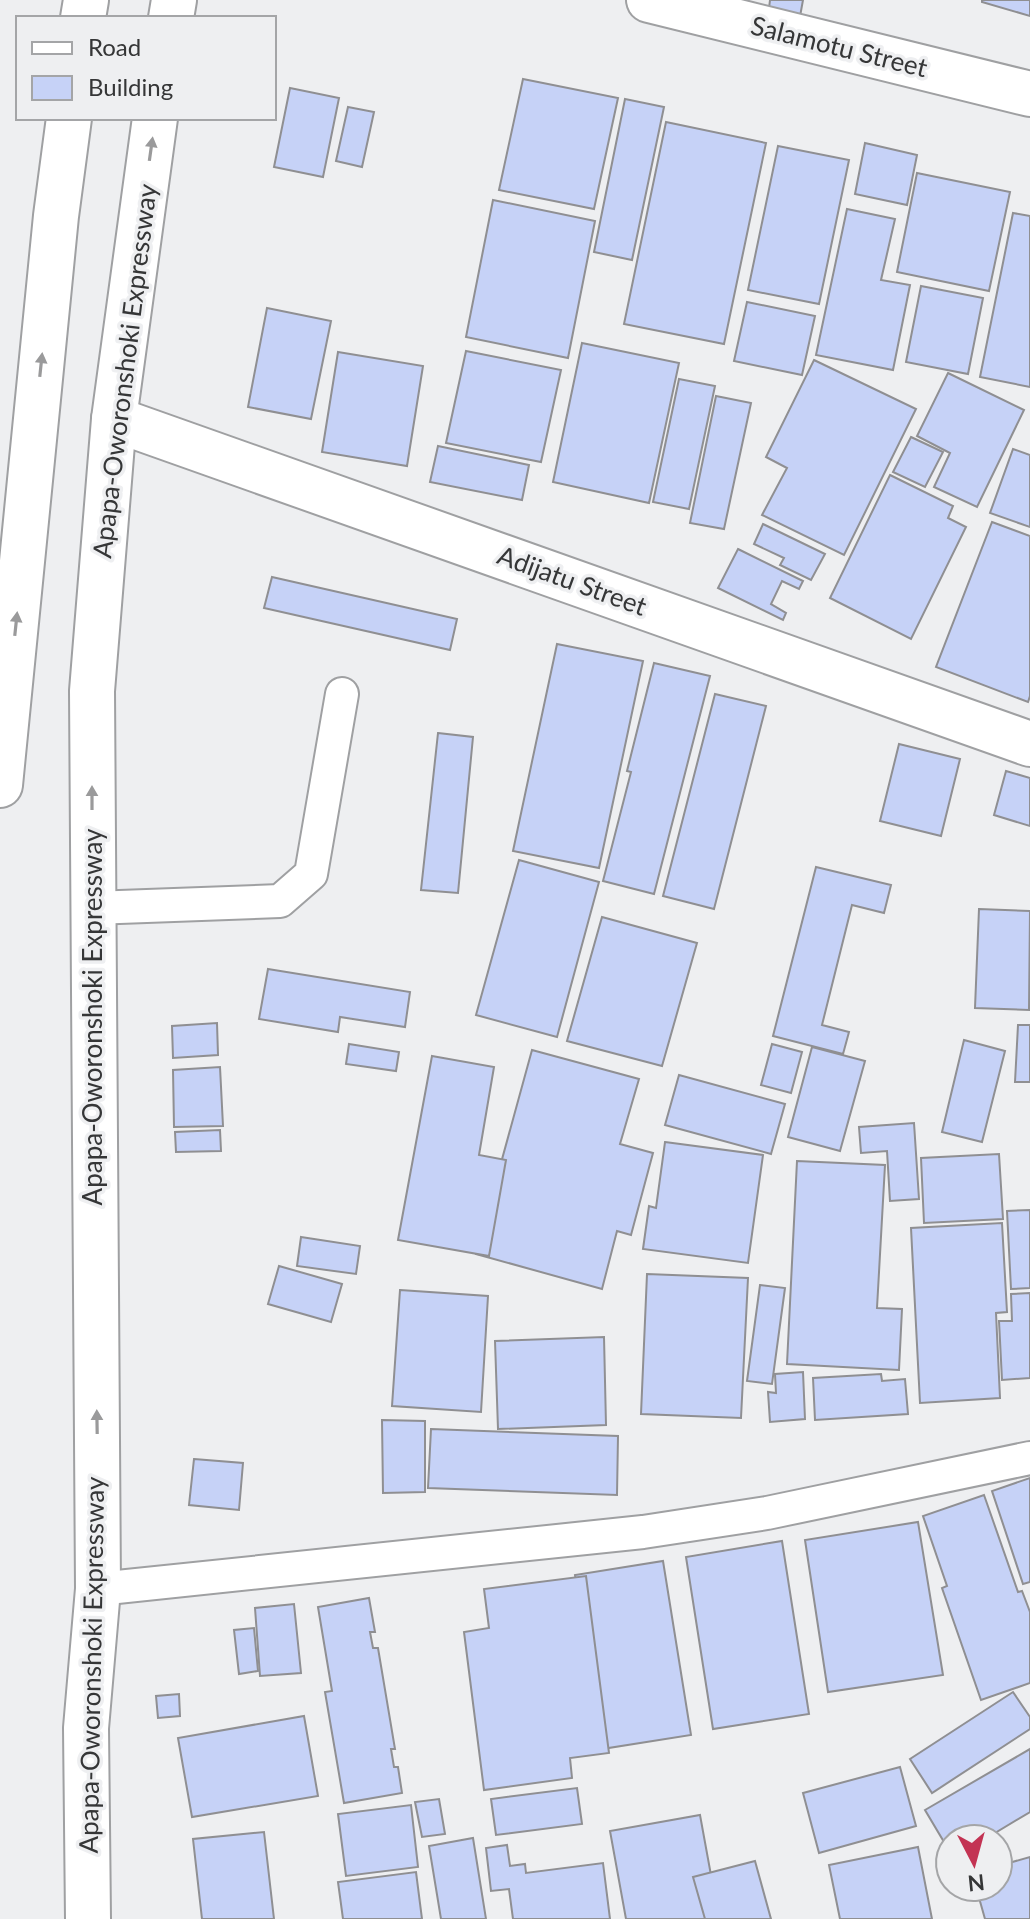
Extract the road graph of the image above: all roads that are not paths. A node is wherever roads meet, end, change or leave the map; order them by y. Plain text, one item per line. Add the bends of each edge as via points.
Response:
1 (649, 0) edge
2 (1030, 94) edge
3 (69, 120) edge
4 (155, 120) edge
5 (114, 419) junction
6 (342, 694) dead end
7 (1030, 744) edge
8 (0, 785) edge
9 (92, 908) junction
10 (1030, 1458) edge
11 (98, 1589) junction
12 (88, 1919) edge

1 - 2 main road, Salamotu Street
8 -> 3 main road
5 -> 4 main road, Apapa-Oworonshoki Expressway
5 - 7 main road, Adijatu Street
9 -> 5 main road, Apapa-Oworonshoki Expressway via 92,691
6 - 9 lane via 311,874 280,901
11 -> 9 main road, Apapa-Oworonshoki Expressway
10 - 11 lane via 767,1513 643,1532
11 - 12 main road, Apapa-Oworonshoki Expressway via 86,1728

